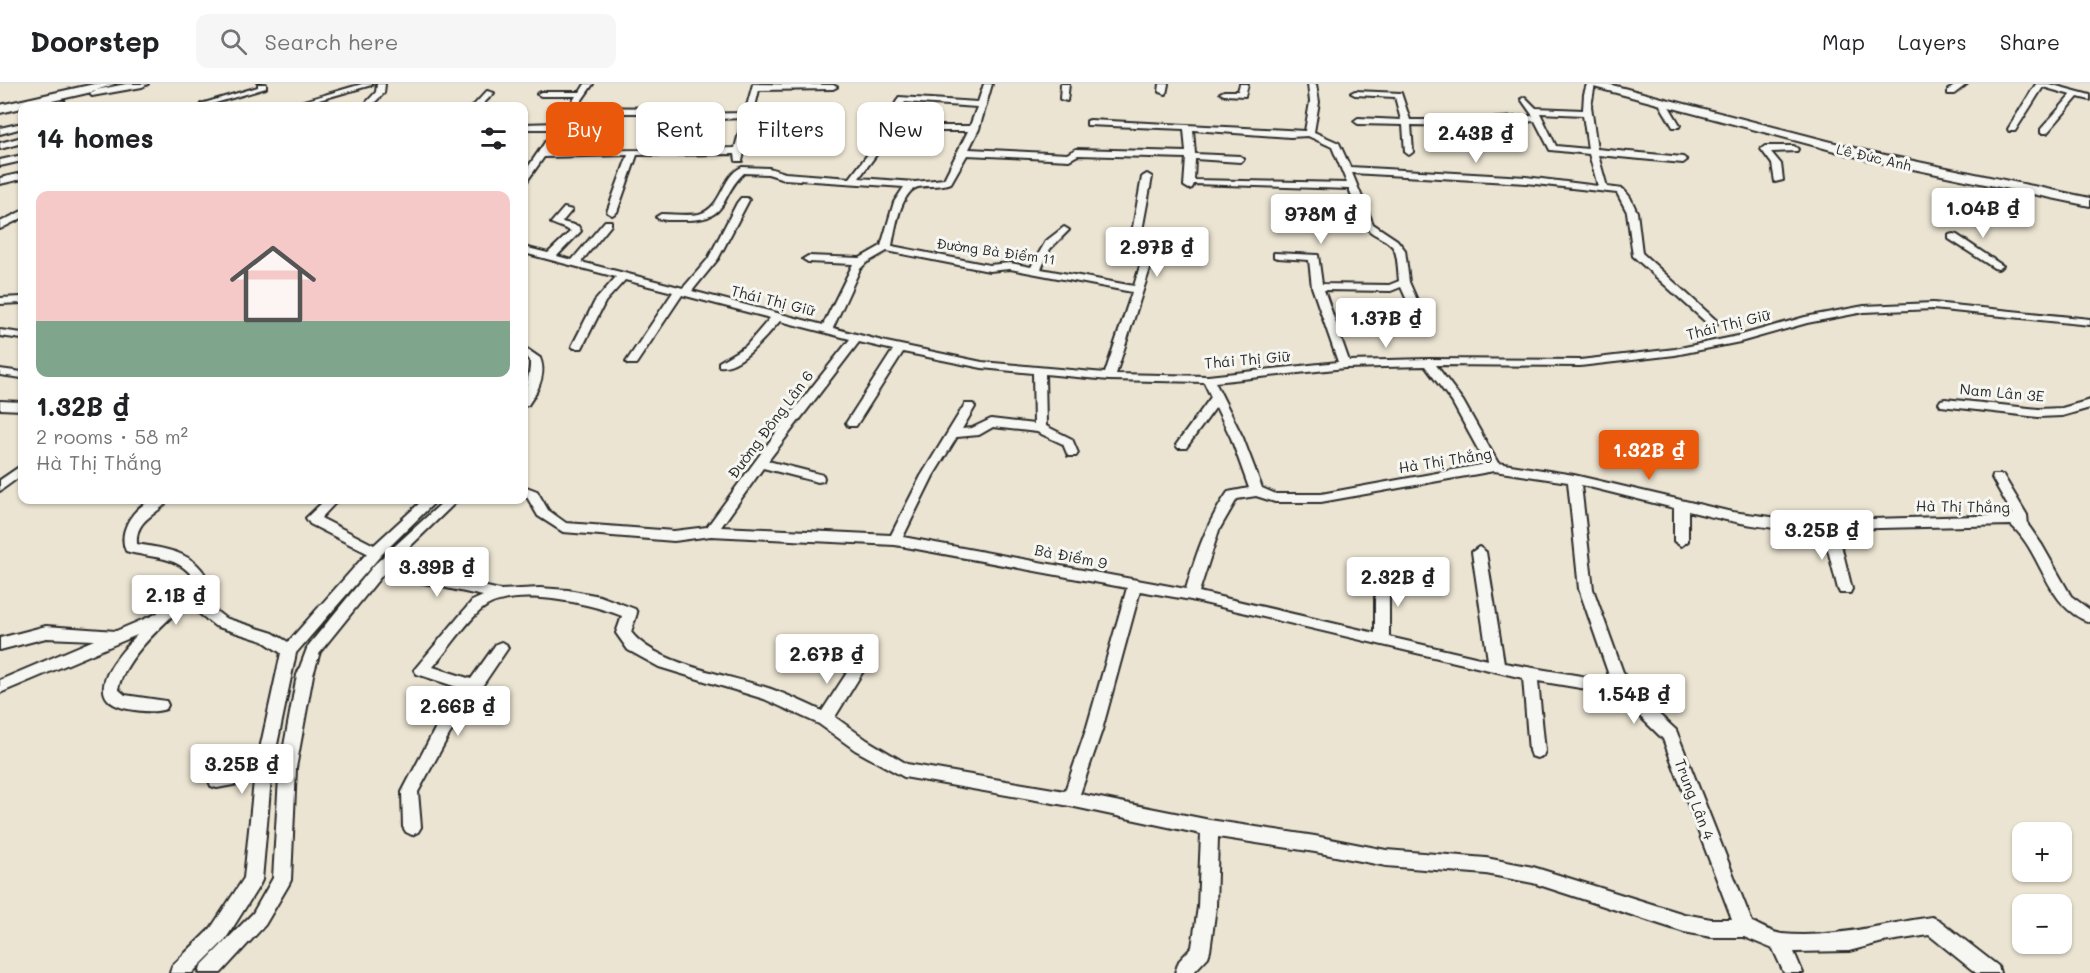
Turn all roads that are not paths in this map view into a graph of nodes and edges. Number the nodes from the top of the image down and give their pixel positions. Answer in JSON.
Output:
{"nodes":[{"id":1,"x":97,"y":84,"type":"edge"},
{"id":2,"x":109,"y":84,"type":"edge"},
{"id":3,"x":142,"y":84,"type":"edge"},
{"id":4,"x":154,"y":84,"type":"edge"},
{"id":5,"x":262,"y":84,"type":"edge"},
{"id":6,"x":371,"y":84,"type":"edge"},
{"id":7,"x":381,"y":84,"type":"edge"},
{"id":8,"x":589,"y":84,"type":"edge"},
{"id":9,"x":988,"y":84,"type":"edge"},
{"id":10,"x":1065,"y":84,"type":"edge"},
{"id":11,"x":1244,"y":84,"type":"edge"},
{"id":12,"x":1312,"y":84,"type":"edge"},
{"id":13,"x":1590,"y":84,"type":"edge"},
{"id":14,"x":1624,"y":84,"type":"edge"},
{"id":15,"x":1634,"y":84,"type":"edge"},
{"id":16,"x":1963,"y":84,"type":"edge"},
{"id":17,"x":2041,"y":84,"type":"edge"},
{"id":18,"x":833,"y":87,"type":"dead end"},
{"id":19,"x":755,"y":89,"type":"edge"},
{"id":20,"x":489,"y":93,"type":"dead end"},
{"id":21,"x":1224,"y":93,"type":"dead end"},
{"id":22,"x":1355,"y":93,"type":"dead end"},
{"id":23,"x":1951,"y":93,"type":"dead end"},
{"id":24,"x":541,"y":94,"type":"dead end"},
{"id":25,"x":583,"y":94,"type":"junction"},
{"id":26,"x":822,"y":94,"type":"dead end"},
{"id":27,"x":2076,"y":94,"type":"junction"},
{"id":28,"x":2090,"y":98,"type":"edge"},
{"id":29,"x":1064,"y":99,"type":"dead end"},
{"id":30,"x":1525,"y":99,"type":"dead end"},
{"id":31,"x":24,"y":102,"type":"edge"},
{"id":32,"x":27,"y":102,"type":"edge"},
{"id":33,"x":73,"y":102,"type":"edge"},
{"id":34,"x":74,"y":102,"type":"edge"},
{"id":35,"x":212,"y":102,"type":"edge"},
{"id":36,"x":306,"y":102,"type":"edge"},
{"id":37,"x":372,"y":102,"type":"edge"},
{"id":38,"x":481,"y":102,"type":"edge"},
{"id":39,"x":578,"y":102,"type":"edge"},
{"id":40,"x":18,"y":104,"type":"edge"},
{"id":41,"x":18,"y":104,"type":"edge"},
{"id":42,"x":982,"y":105,"type":"junction"},
{"id":43,"x":1664,"y":105,"type":"junction"},
{"id":44,"x":0,"y":108,"type":"edge"},
{"id":45,"x":1588,"y":113,"type":"junction"},
{"id":46,"x":18,"y":114,"type":"edge"},
{"id":47,"x":1535,"y":114,"type":"junction"},
{"id":48,"x":0,"y":118,"type":"edge"},
{"id":49,"x":1358,"y":121,"type":"dead end"},
{"id":50,"x":1407,"y":122,"type":"junction"},
{"id":51,"x":1090,"y":123,"type":"dead end"},
{"id":52,"x":1676,"y":125,"type":"dead end"},
{"id":53,"x":528,"y":126,"type":"edge"},
{"id":54,"x":546,"y":126,"type":"edge"},
{"id":55,"x":18,"y":127,"type":"edge"},
{"id":56,"x":1188,"y":127,"type":"junction"},
{"id":57,"x":944,"y":128,"type":"edge"},
{"id":58,"x":975,"y":129,"type":"junction"},
{"id":59,"x":2012,"y":129,"type":"dead end"},
{"id":60,"x":0,"y":131,"type":"edge"},
{"id":61,"x":2044,"y":131,"type":"dead end"},
{"id":62,"x":1310,"y":133,"type":"junction"},
{"id":63,"x":1822,"y":136,"type":"junction"},
{"id":64,"x":1787,"y":138,"type":"junction"},
{"id":65,"x":18,"y":141,"type":"edge"},
{"id":66,"x":0,"y":146,"type":"edge"},
{"id":67,"x":546,"y":150,"type":"edge"},
{"id":68,"x":966,"y":152,"type":"junction"},
{"id":69,"x":1409,"y":152,"type":"dead end"},
{"id":70,"x":1592,"y":152,"type":"junction"},
{"id":71,"x":543,"y":154,"type":"junction"},
{"id":72,"x":636,"y":154,"type":"edge"},
{"id":73,"x":1191,"y":155,"type":"junction"},
{"id":74,"x":638,"y":156,"type":"edge"},
{"id":75,"x":741,"y":156,"type":"edge"},
{"id":76,"x":18,"y":159,"type":"edge"},
{"id":77,"x":1240,"y":159,"type":"dead end"},
{"id":78,"x":1683,"y":160,"type":"dead end"},
{"id":79,"x":0,"y":163,"type":"edge"},
{"id":80,"x":742,"y":170,"type":"junction"},
{"id":81,"x":1347,"y":170,"type":"junction"},
{"id":82,"x":528,"y":174,"type":"edge"},
{"id":83,"x":18,"y":177,"type":"edge"},
{"id":84,"x":1147,"y":177,"type":"dead end"},
{"id":85,"x":854,"y":180,"type":"junction"},
{"id":86,"x":1778,"y":180,"type":"dead end"},
{"id":87,"x":0,"y":182,"type":"edge"},
{"id":88,"x":914,"y":185,"type":"junction"},
{"id":89,"x":1352,"y":186,"type":"junction"},
{"id":90,"x":1603,"y":188,"type":"junction"},
{"id":91,"x":2090,"y":191,"type":"edge"},
{"id":92,"x":2070,"y":193,"type":"junction"},
{"id":93,"x":2045,"y":194,"type":"junction"},
{"id":94,"x":744,"y":200,"type":"dead end"},
{"id":95,"x":2090,"y":202,"type":"edge"},
{"id":96,"x":567,"y":210,"type":"dead end"},
{"id":97,"x":612,"y":212,"type":"dead end"},
{"id":98,"x":18,"y":216,"type":"edge"},
{"id":99,"x":661,"y":217,"type":"dead end"},
{"id":100,"x":1366,"y":220,"type":"junction"},
{"id":101,"x":608,"y":223,"type":"dead end"},
{"id":102,"x":1282,"y":223,"type":"dead end"},
{"id":103,"x":0,"y":226,"type":"edge"},
{"id":104,"x":1064,"y":230,"type":"dead end"},
{"id":105,"x":1953,"y":237,"type":"dead end"},
{"id":106,"x":886,"y":248,"type":"junction"},
{"id":107,"x":528,"y":251,"type":"edge"},
{"id":108,"x":1278,"y":255,"type":"dead end"},
{"id":109,"x":550,"y":257,"type":"junction"},
{"id":110,"x":808,"y":259,"type":"dead end"},
{"id":111,"x":862,"y":261,"type":"junction"},
{"id":112,"x":575,"y":263,"type":"junction"},
{"id":113,"x":1998,"y":266,"type":"dead end"},
{"id":114,"x":1035,"y":271,"type":"junction"},
{"id":115,"x":623,"y":276,"type":"junction"},
{"id":116,"x":1404,"y":282,"type":"junction"},
{"id":117,"x":1317,"y":287,"type":"junction"},
{"id":118,"x":1137,"y":290,"type":"junction"},
{"id":119,"x":682,"y":292,"type":"junction"},
{"id":120,"x":18,"y":300,"type":"edge"},
{"id":121,"x":0,"y":301,"type":"edge"},
{"id":122,"x":778,"y":316,"type":"junction"},
{"id":123,"x":2090,"y":322,"type":"edge"},
{"id":124,"x":1713,"y":323,"type":"dead end"},
{"id":125,"x":1423,"y":325,"type":"dead end"},
{"id":126,"x":827,"y":329,"type":"junction"},
{"id":127,"x":0,"y":333,"type":"edge"},
{"id":128,"x":18,"y":335,"type":"edge"},
{"id":129,"x":857,"y":337,"type":"junction"},
{"id":130,"x":578,"y":346,"type":"dead end"},
{"id":131,"x":900,"y":348,"type":"junction"},
{"id":132,"x":528,"y":353,"type":"edge"},
{"id":133,"x":632,"y":362,"type":"dead end"},
{"id":134,"x":1428,"y":362,"type":"junction"},
{"id":135,"x":723,"y":364,"type":"dead end"},
{"id":136,"x":1346,"y":365,"type":"junction"},
{"id":137,"x":1039,"y":370,"type":"junction"},
{"id":138,"x":0,"y":372,"type":"edge"},
{"id":139,"x":18,"y":374,"type":"edge"},
{"id":140,"x":1109,"y":376,"type":"junction"},
{"id":141,"x":1208,"y":379,"type":"junction"},
{"id":142,"x":528,"y":397,"type":"edge"},
{"id":143,"x":1217,"y":397,"type":"junction"},
{"id":144,"x":1945,"y":403,"type":"dead end"},
{"id":145,"x":2090,"y":404,"type":"edge"},
{"id":146,"x":0,"y":405,"type":"edge"},
{"id":147,"x":18,"y":406,"type":"edge"},
{"id":148,"x":969,"y":408,"type":"dead end"},
{"id":149,"x":852,"y":423,"type":"dead end"},
{"id":150,"x":1040,"y":428,"type":"junction"},
{"id":151,"x":956,"y":433,"type":"junction"},
{"id":152,"x":1182,"y":446,"type":"dead end"},
{"id":153,"x":1072,"y":453,"type":"dead end"},
{"id":154,"x":760,"y":463,"type":"junction"},
{"id":155,"x":1494,"y":467,"type":"junction"},
{"id":156,"x":18,"y":472,"type":"edge"},
{"id":157,"x":818,"y":478,"type":"dead end"},
{"id":158,"x":1998,"y":478,"type":"dead end"},
{"id":159,"x":1574,"y":479,"type":"junction"},
{"id":160,"x":0,"y":487,"type":"edge"},
{"id":161,"x":1257,"y":491,"type":"junction"},
{"id":162,"x":528,"y":492,"type":"edge"},
{"id":163,"x":157,"y":504,"type":"edge"},
{"id":164,"x":327,"y":504,"type":"edge"},
{"id":165,"x":426,"y":504,"type":"edge"},
{"id":166,"x":448,"y":504,"type":"edge"},
{"id":167,"x":1682,"y":505,"type":"junction"},
{"id":168,"x":1829,"y":525,"type":"junction"},
{"id":169,"x":2021,"y":526,"type":"junction"},
{"id":170,"x":711,"y":531,"type":"junction"},
{"id":171,"x":895,"y":540,"type":"junction"},
{"id":172,"x":1681,"y":541,"type":"dead end"},
{"id":173,"x":376,"y":552,"type":"junction"},
{"id":174,"x":1479,"y":552,"type":"dead end"},
{"id":175,"x":380,"y":568,"type":"junction"},
{"id":176,"x":1382,"y":574,"type":"dead end"},
{"id":177,"x":1135,"y":585,"type":"junction"},
{"id":178,"x":1845,"y":589,"type":"dead end"},
{"id":179,"x":185,"y":595,"type":"junction"},
{"id":180,"x":500,"y":595,"type":"junction"},
{"id":181,"x":1191,"y":595,"type":"junction"},
{"id":182,"x":2090,"y":617,"type":"edge"},
{"id":183,"x":161,"y":618,"type":"junction"},
{"id":184,"x":116,"y":637,"type":"junction"},
{"id":185,"x":1382,"y":641,"type":"junction"},
{"id":186,"x":0,"y":644,"type":"edge"},
{"id":187,"x":501,"y":648,"type":"dead end"},
{"id":188,"x":289,"y":651,"type":"junction"},
{"id":189,"x":1497,"y":668,"type":"junction"},
{"id":190,"x":857,"y":669,"type":"dead end"},
{"id":191,"x":1530,"y":674,"type":"junction"},
{"id":192,"x":0,"y":687,"type":"edge"},
{"id":193,"x":474,"y":687,"type":"junction"},
{"id":194,"x":1621,"y":689,"type":"junction"},
{"id":195,"x":160,"y":705,"type":"dead end"},
{"id":196,"x":825,"y":719,"type":"junction"},
{"id":197,"x":1537,"y":751,"type":"dead end"},
{"id":198,"x":288,"y":768,"type":"junction"},
{"id":199,"x":262,"y":774,"type":"junction"},
{"id":200,"x":217,"y":781,"type":"dead end"},
{"id":201,"x":1070,"y":799,"type":"junction"},
{"id":202,"x":412,"y":827,"type":"dead end"},
{"id":203,"x":1210,"y":828,"type":"junction"},
{"id":204,"x":1745,"y":928,"type":"junction"},
{"id":205,"x":1780,"y":944,"type":"junction"},
{"id":206,"x":179,"y":973,"type":"edge"},
{"id":207,"x":208,"y":973,"type":"edge"},
{"id":208,"x":1184,"y":973,"type":"edge"},
{"id":209,"x":1794,"y":973,"type":"edge"},
{"id":210,"x":1991,"y":973,"type":"edge"}],
"edges":[{"from":1,"to":31,"type":"highway"},
{"from":2,"to":32,"type":"highway"},
{"from":3,"to":33,"type":"highway"},
{"from":4,"to":34,"type":"highway"},
{"from":5,"to":35,"type":"street"},
{"from":6,"to":36,"type":"street"},
{"from":7,"to":37,"type":"street"},
{"from":8,"to":25,"type":"street"},
{"from":9,"to":42,"type":"street"},
{"from":10,"to":29,"type":"street"},
{"from":11,"to":21,"type":"street"},
{"from":12,"to":62,"type":"street"},
{"from":13,"to":43,"type":"highway","name":"Lê Đức Anh"},
{"from":13,"to":45,"type":"street"},
{"from":13,"to":93,"type":"highway","name":"Lê Đức Anh"},
{"from":14,"to":63,"type":"highway","name":"Lê Đức Anh"},
{"from":15,"to":63,"type":"highway","name":"Lê Đức Anh"},
{"from":16,"to":23,"type":"street"},
{"from":17,"to":27,"type":"street"},
{"from":17,"to":59,"type":"street"},
{"from":18,"to":19,"type":"street"},
{"from":19,"to":26,"type":"street"},
{"from":20,"to":38,"type":"street"},
{"from":22,"to":50,"type":"street"},
{"from":24,"to":25,"type":"street"},
{"from":25,"to":39,"type":"street"},
{"from":27,"to":28,"type":"street"},
{"from":27,"to":61,"type":"street"},
{"from":30,"to":47,"type":"street"},
{"from":40,"to":44,"type":"highway"},
{"from":41,"to":44,"type":"highway"},
{"from":42,"to":58,"type":"street"},
{"from":42,"to":85,"type":"street"},
{"from":43,"to":52,"type":"street"},
{"from":43,"to":64,"type":"highway","name":"Lê Đức Anh"},
{"from":45,"to":47,"type":"street"},
{"from":45,"to":70,"type":"street"},
{"from":46,"to":48,"type":"highway"},
{"from":47,"to":50,"type":"street"},
{"from":47,"to":70,"type":"street"},
{"from":49,"to":50,"type":"street"},
{"from":50,"to":69,"type":"street"},
{"from":51,"to":56,"type":"street"},
{"from":53,"to":54,"type":"street"},
{"from":55,"to":60,"type":"street"},
{"from":56,"to":62,"type":"street"},
{"from":56,"to":73,"type":"street"},
{"from":57,"to":58,"type":"street"},
{"from":58,"to":68,"type":"street"},
{"from":62,"to":81,"type":"street"},
{"from":63,"to":92,"type":"highway","name":"Lê Đức Anh"},
{"from":64,"to":86,"type":"street"},
{"from":64,"to":93,"type":"highway","name":"Lê Đức Anh"},
{"from":65,"to":66,"type":"street"},
{"from":67,"to":71,"type":"street"},
{"from":68,"to":73,"type":"street"},
{"from":68,"to":88,"type":"street"},
{"from":70,"to":78,"type":"street"},
{"from":70,"to":90,"type":"street"},
{"from":71,"to":72,"type":"street"},
{"from":71,"to":82,"type":"street"},
{"from":73,"to":77,"type":"street"},
{"from":73,"to":89,"type":"street"},
{"from":74,"to":97,"type":"street"},
{"from":75,"to":80,"type":"street"},
{"from":76,"to":79,"type":"street"},
{"from":80,"to":85,"type":"street"},
{"from":80,"to":99,"type":"street"},
{"from":81,"to":89,"type":"street"},
{"from":81,"to":90,"type":"street"},
{"from":83,"to":87,"type":"street"},
{"from":84,"to":118,"type":"street"},
{"from":85,"to":88,"type":"street"},
{"from":88,"to":106,"type":"street"},
{"from":89,"to":100,"type":"street"},
{"from":90,"to":124,"type":"street"},
{"from":91,"to":92,"type":"highway","name":"Lê Đức Anh"},
{"from":92,"to":93,"type":"highway"},
{"from":92,"to":95,"type":"highway","name":"Lê Đức Anh"},
{"from":94,"to":119,"type":"street"},
{"from":96,"to":109,"type":"street"},
{"from":98,"to":103,"type":"street"},
{"from":100,"to":102,"type":"street"},
{"from":100,"to":116,"type":"street"},
{"from":101,"to":112,"type":"street"},
{"from":104,"to":114,"type":"street"},
{"from":105,"to":113,"type":"street"},
{"from":106,"to":111,"type":"street"},
{"from":106,"to":114,"type":"street","name":"Đường Bà Điểm 11"},
{"from":107,"to":109,"type":"street","name":"Thái Thị Giữ"},
{"from":108,"to":117,"type":"street"},
{"from":109,"to":112,"type":"street","name":"Thái Thị Giữ"},
{"from":110,"to":111,"type":"street"},
{"from":111,"to":126,"type":"street"},
{"from":112,"to":115,"type":"street","name":"Thái Thị Giữ"},
{"from":114,"to":118,"type":"street","name":"Đường Bà Điểm 11"},
{"from":115,"to":119,"type":"street","name":"Thái Thị Giữ"},
{"from":115,"to":130,"type":"street"},
{"from":116,"to":117,"type":"street"},
{"from":116,"to":125,"type":"street"},
{"from":117,"to":136,"type":"street"},
{"from":118,"to":140,"type":"street"},
{"from":119,"to":122,"type":"street","name":"Thái Thị Giữ"},
{"from":119,"to":133,"type":"street"},
{"from":120,"to":121,"type":"street"},
{"from":122,"to":126,"type":"street","name":"Thái Thị Giữ"},
{"from":122,"to":135,"type":"street"},
{"from":123,"to":134,"type":"street","name":"Thái Thị Giữ"},
{"from":126,"to":129,"type":"street","name":"Thái Thị Giữ"},
{"from":127,"to":128,"type":"street"},
{"from":129,"to":131,"type":"street","name":"Thái Thị Giữ"},
{"from":129,"to":154,"type":"street","name":"Đường Đông Lân 6"},
{"from":131,"to":137,"type":"street","name":"Thái Thị Giữ"},
{"from":131,"to":149,"type":"street"},
{"from":132,"to":142,"type":"street"},
{"from":134,"to":136,"type":"street","name":"Thái Thị Giữ"},
{"from":134,"to":155,"type":"street"},
{"from":136,"to":141,"type":"street","name":"Thái Thị Giữ"},
{"from":137,"to":140,"type":"street","name":"Thái Thị Giữ"},
{"from":137,"to":150,"type":"street"},
{"from":138,"to":139,"type":"street"},
{"from":140,"to":141,"type":"street","name":"Thái Thị Giữ"},
{"from":141,"to":143,"type":"street"},
{"from":143,"to":152,"type":"street"},
{"from":143,"to":161,"type":"street"},
{"from":144,"to":145,"type":"street","name":"Nam Lân 3E"},
{"from":146,"to":147,"type":"street"},
{"from":148,"to":151,"type":"street"},
{"from":150,"to":151,"type":"street"},
{"from":150,"to":153,"type":"street"},
{"from":151,"to":171,"type":"street"},
{"from":154,"to":157,"type":"street"},
{"from":154,"to":170,"type":"street","name":"Đường Đông Lân 6"},
{"from":155,"to":159,"type":"street","name":"Hà Thị Thắng"},
{"from":155,"to":161,"type":"street","name":"Hà Thị Thắng"},
{"from":156,"to":160,"type":"street"},
{"from":158,"to":169,"type":"street"},
{"from":159,"to":167,"type":"street","name":"Hà Thị Thắng"},
{"from":159,"to":194,"type":"street","name":"Trung Lân 4"},
{"from":161,"to":181,"type":"street"},
{"from":162,"to":170,"type":"street","name":"Bà Điểm 9"},
{"from":163,"to":179,"type":"street"},
{"from":164,"to":173,"type":"street"},
{"from":165,"to":173,"type":"street"},
{"from":166,"to":175,"type":"street"},
{"from":167,"to":168,"type":"street","name":"Hà Thị Thắng"},
{"from":167,"to":172,"type":"street"},
{"from":168,"to":169,"type":"street","name":"Hà Thị Thắng"},
{"from":168,"to":178,"type":"street"},
{"from":169,"to":182,"type":"street","name":"Hà Thị Thắng"},
{"from":170,"to":171,"type":"street","name":"Bà Điểm 9"},
{"from":171,"to":177,"type":"street","name":"Bà Điểm 9"},
{"from":173,"to":188,"type":"street"},
{"from":174,"to":189,"type":"street"},
{"from":175,"to":180,"type":"street"},
{"from":175,"to":198,"type":"street"},
{"from":176,"to":185,"type":"street"},
{"from":177,"to":181,"type":"street","name":"Bà Điểm 9"},
{"from":177,"to":201,"type":"street"},
{"from":179,"to":183,"type":"street"},
{"from":179,"to":188,"type":"street"},
{"from":180,"to":193,"type":"street"},
{"from":180,"to":196,"type":"street"},
{"from":181,"to":185,"type":"street","name":"Bà Điểm 9"},
{"from":183,"to":184,"type":"street"},
{"from":183,"to":195,"type":"street"},
{"from":184,"to":186,"type":"street"},
{"from":184,"to":192,"type":"street"},
{"from":185,"to":189,"type":"street","name":"Bà Điểm 9"},
{"from":187,"to":193,"type":"street"},
{"from":188,"to":199,"type":"street"},
{"from":189,"to":191,"type":"street","name":"Bà Điểm 9"},
{"from":190,"to":196,"type":"street"},
{"from":191,"to":194,"type":"street","name":"Bà Điểm 9"},
{"from":191,"to":197,"type":"street"},
{"from":193,"to":202,"type":"street"},
{"from":194,"to":204,"type":"street","name":"Trung Lân 4"},
{"from":196,"to":201,"type":"street"},
{"from":198,"to":199,"type":"street"},
{"from":198,"to":207,"type":"street"},
{"from":199,"to":200,"type":"street"},
{"from":199,"to":206,"type":"street"},
{"from":201,"to":203,"type":"street"},
{"from":203,"to":204,"type":"street"},
{"from":203,"to":208,"type":"street"},
{"from":204,"to":205,"type":"street"},
{"from":205,"to":209,"type":"street"},
{"from":205,"to":210,"type":"street"}]}
